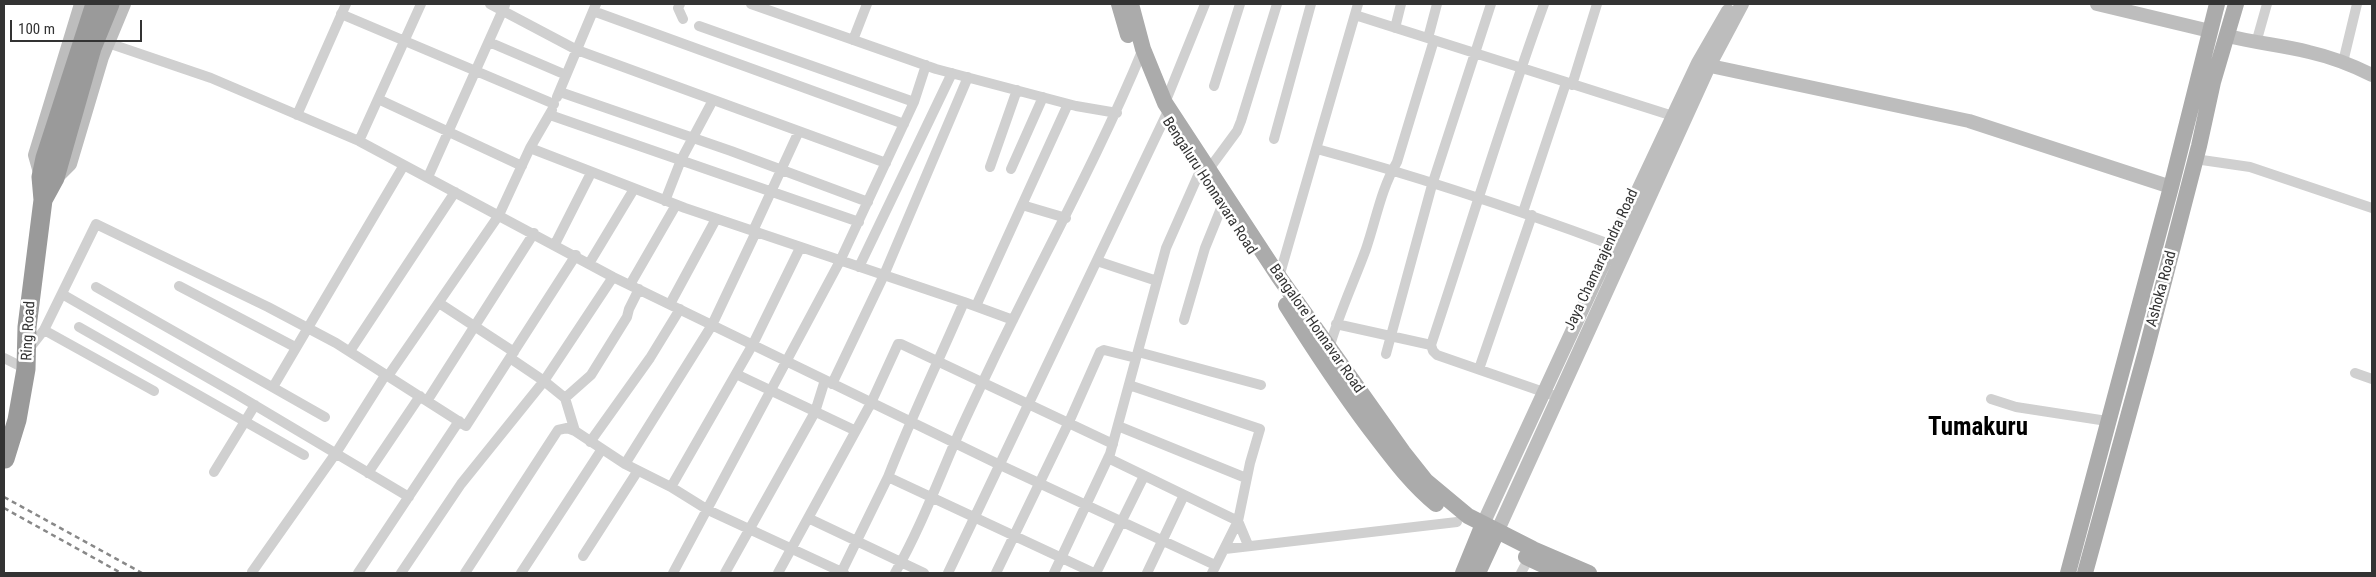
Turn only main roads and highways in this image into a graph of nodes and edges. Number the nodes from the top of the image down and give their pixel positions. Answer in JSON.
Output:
{"nodes":[{"id":1,"x":81,"y":4,"type":"edge"},
{"id":2,"x":1119,"y":4,"type":"edge"},
{"id":3,"x":1131,"y":4,"type":"edge"},
{"id":4,"x":1732,"y":4,"type":"edge"},
{"id":5,"x":1742,"y":4,"type":"edge"},
{"id":6,"x":2097,"y":4,"type":"edge"},
{"id":7,"x":2217,"y":4,"type":"edge"},
{"id":8,"x":2236,"y":4,"type":"edge"},
{"id":9,"x":111,"y":7,"type":"edge"},
{"id":10,"x":2210,"y":31,"type":"junction"},
{"id":11,"x":2228,"y":36,"type":"junction"},
{"id":12,"x":1140,"y":56,"type":"junction"},
{"id":13,"x":1703,"y":64,"type":"junction"},
{"id":14,"x":2372,"y":75,"type":"edge"},
{"id":15,"x":1204,"y":170,"type":"junction"},
{"id":16,"x":48,"y":178,"type":"junction"},
{"id":17,"x":2171,"y":188,"type":"junction"},
{"id":18,"x":1264,"y":261,"type":"junction"},
{"id":19,"x":5,"y":460,"type":"edge"},
{"id":20,"x":1488,"y":533,"type":"junction"},
{"id":21,"x":1528,"y":560,"type":"edge"},
{"id":22,"x":1463,"y":573,"type":"edge"},
{"id":23,"x":1478,"y":573,"type":"edge"},
{"id":24,"x":1560,"y":573,"type":"edge"},
{"id":25,"x":1589,"y":573,"type":"edge"},
{"id":26,"x":2068,"y":573,"type":"edge"},
{"id":27,"x":2084,"y":573,"type":"edge"}],
"edges":[{"from":1,"to":16,"type":"main road"},
{"from":2,"to":12,"type":"main road"},
{"from":3,"to":12,"type":"main road","name":"Bangalore Honnavar Road"},
{"from":4,"to":13,"type":"main road","name":"Jaya Chamarajendra Road"},
{"from":5,"to":13,"type":"main road","name":"Jaya Chamarajendra Road"},
{"from":6,"to":10,"type":"main road"},
{"from":7,"to":10,"type":"main road","name":"Ashoka Road"},
{"from":8,"to":11,"type":"main road","name":"Ashoka Road"},
{"from":9,"to":16,"type":"highway","name":"Ring Road"},
{"from":9,"to":16,"type":"main road"},
{"from":10,"to":17,"type":"main road","name":"Ashoka Road"},
{"from":11,"to":14,"type":"main road"},
{"from":11,"to":27,"type":"main road","name":"Ashoka Road"},
{"from":12,"to":15,"type":"main road","name":"Bangalore Honnavar Road"},
{"from":13,"to":17,"type":"main road"},
{"from":13,"to":20,"type":"main road","name":"Jaya Chamarajendra Road"},
{"from":13,"to":20,"type":"main road","name":"Jaya Chamarajendra Road"},
{"from":15,"to":18,"type":"main road","name":"Bangalore Honnavar Road"},
{"from":15,"to":18,"type":"main road","name":"Bengaluru Honnavara Road"},
{"from":16,"to":19,"type":"highway","name":"Ring Road"},
{"from":17,"to":26,"type":"main road","name":"Ashoka Road"},
{"from":18,"to":20,"type":"main road","name":"Bangalore Honnavar Road"},
{"from":18,"to":20,"type":"main road","name":"Bengaluru Honnavara Road"},
{"from":20,"to":21,"type":"main road","name":"Bangalore Honnavar Road"},
{"from":20,"to":22,"type":"main road"},
{"from":20,"to":23,"type":"main road"},
{"from":21,"to":24,"type":"main road"},
{"from":21,"to":25,"type":"main road","name":"Bangalore Honnavar Road"}]}
